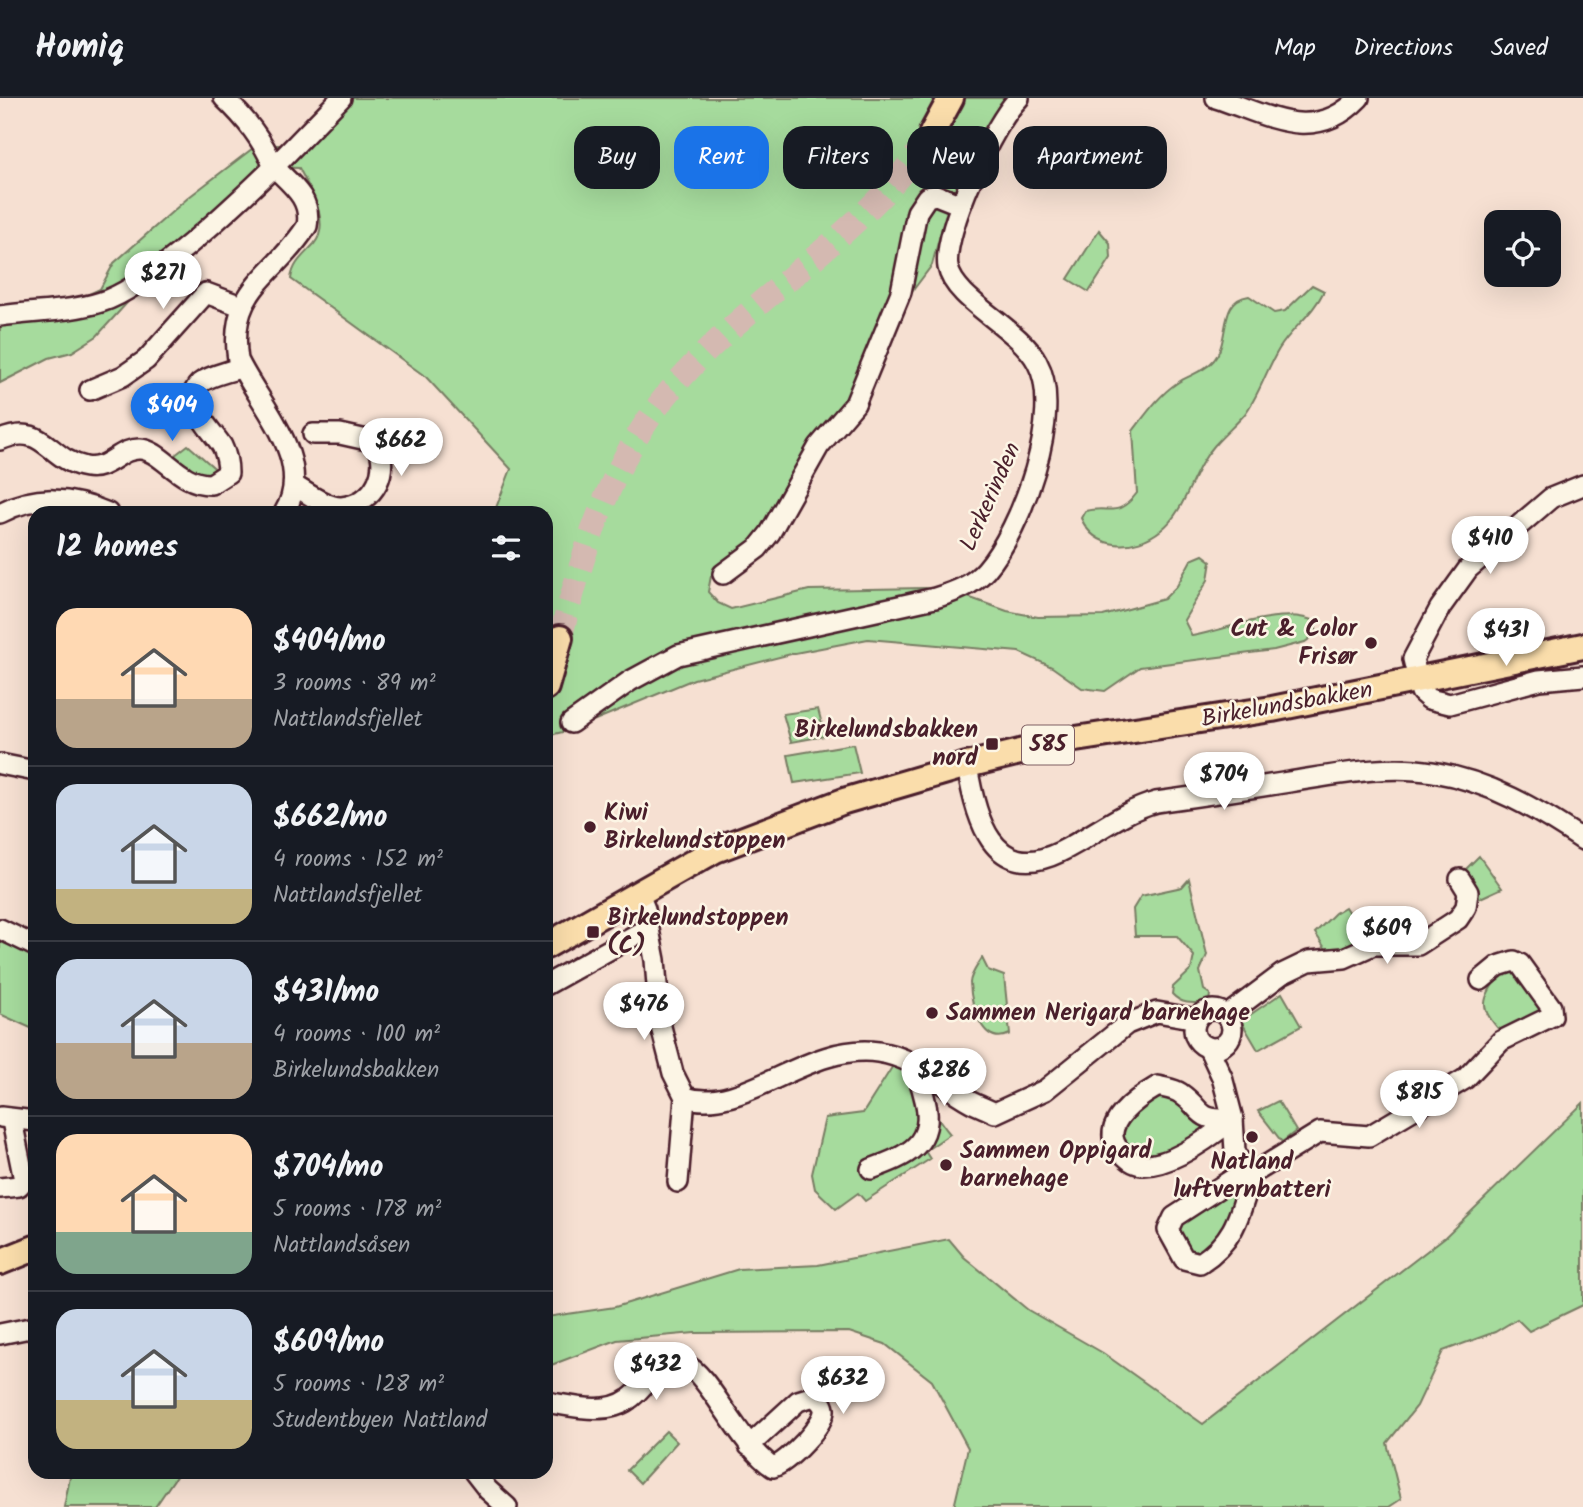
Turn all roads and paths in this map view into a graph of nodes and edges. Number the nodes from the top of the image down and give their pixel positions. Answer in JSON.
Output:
{"nodes":[{"id":1,"x":224,"y":98,"type":"edge"},
{"id":2,"x":341,"y":98,"type":"edge"},
{"id":3,"x":951,"y":98,"type":"edge"},
{"id":4,"x":1019,"y":98,"type":"edge"},
{"id":5,"x":1216,"y":98,"type":"edge"},
{"id":6,"x":1359,"y":98,"type":"edge"},
{"id":7,"x":935,"y":126,"type":"tunnel mouth"},
{"id":8,"x":274,"y":167,"type":"junction"},
{"id":9,"x":961,"y":205,"type":"junction"},
{"id":10,"x":241,"y":306,"type":"junction"},
{"id":11,"x":0,"y":316,"type":"edge"},
{"id":12,"x":242,"y":367,"type":"junction"},
{"id":13,"x":90,"y":390,"type":"dead end"},
{"id":14,"x":313,"y":434,"type":"dead end"},
{"id":15,"x":0,"y":440,"type":"edge"},
{"id":16,"x":1583,"y":485,"type":"edge"},
{"id":17,"x":294,"y":489,"type":"junction"},
{"id":18,"x":89,"y":506,"type":"edge"},
{"id":19,"x":287,"y":506,"type":"edge"},
{"id":20,"x":338,"y":506,"type":"edge"},
{"id":21,"x":344,"y":506,"type":"edge"},
{"id":22,"x":0,"y":513,"type":"edge"},
{"id":23,"x":723,"y":574,"type":"dead end"},
{"id":24,"x":560,"y":638,"type":"tunnel mouth"},
{"id":25,"x":1583,"y":646,"type":"edge"},
{"id":26,"x":553,"y":662,"type":"edge"},
{"id":27,"x":1583,"y":677,"type":"edge"},
{"id":28,"x":1417,"y":682,"type":"junction"},
{"id":29,"x":571,"y":723,"type":"dead end"},
{"id":30,"x":0,"y":764,"type":"edge"},
{"id":31,"x":967,"y":765,"type":"junction"},
{"id":32,"x":28,"y":770,"type":"edge"},
{"id":33,"x":1583,"y":840,"type":"edge"},
{"id":34,"x":1460,"y":879,"type":"dead end"},
{"id":35,"x":638,"y":892,"type":"junction"},
{"id":36,"x":648,"y":928,"type":"junction"},
{"id":37,"x":0,"y":929,"type":"edge"},
{"id":38,"x":553,"y":942,"type":"edge"},
{"id":39,"x":28,"y":943,"type":"edge"},
{"id":40,"x":553,"y":981,"type":"edge"},
{"id":41,"x":1481,"y":981,"type":"dead end"},
{"id":42,"x":1226,"y":1016,"type":"junction"},
{"id":43,"x":1197,"y":1019,"type":"junction"},
{"id":44,"x":1208,"y":1047,"type":"junction"},
{"id":45,"x":912,"y":1063,"type":"junction"},
{"id":46,"x":685,"y":1097,"type":"junction"},
{"id":47,"x":6,"y":1119,"type":"edge"},
{"id":48,"x":1233,"y":1119,"type":"junction"},
{"id":49,"x":28,"y":1121,"type":"edge"},
{"id":50,"x":871,"y":1169,"type":"dead end"},
{"id":51,"x":1248,"y":1172,"type":"junction"},
{"id":52,"x":678,"y":1182,"type":"dead end"},
{"id":53,"x":0,"y":1188,"type":"edge"},
{"id":54,"x":28,"y":1251,"type":"edge"},
{"id":55,"x":0,"y":1262,"type":"edge"},
{"id":56,"x":28,"y":1328,"type":"edge"},
{"id":57,"x":0,"y":1334,"type":"edge"},
{"id":58,"x":553,"y":1403,"type":"edge"},
{"id":59,"x":749,"y":1446,"type":"dead end"},
{"id":60,"x":479,"y":1479,"type":"edge"},
{"id":61,"x":507,"y":1507,"type":"edge"}],
"edges":[{"from":1,"to":8,"type":"street"},
{"from":2,"to":8,"type":"street"},
{"from":3,"to":7,"type":"main road"},
{"from":4,"to":9,"type":"street","name":"Lerkerinden"},
{"from":5,"to":6,"type":"street"},
{"from":8,"to":10,"type":"street"},
{"from":8,"to":11,"type":"street"},
{"from":9,"to":23,"type":"street"},
{"from":9,"to":29,"type":"street","name":"Lerkerinden"},
{"from":10,"to":12,"type":"street"},
{"from":10,"to":13,"type":"street"},
{"from":12,"to":15,"type":"street"},
{"from":12,"to":17,"type":"street"},
{"from":14,"to":21,"type":"street"},
{"from":16,"to":28,"type":"street"},
{"from":17,"to":19,"type":"street"},
{"from":17,"to":20,"type":"street"},
{"from":18,"to":22,"type":"street"},
{"from":24,"to":26,"type":"main road"},
{"from":25,"to":28,"type":"main road","name":"Birkelundsbakken","number":"585"},
{"from":27,"to":28,"type":"street"},
{"from":28,"to":31,"type":"main road","name":"Birkelundsbakken","number":"585"},
{"from":30,"to":32,"type":"street"},
{"from":31,"to":33,"type":"street"},
{"from":31,"to":35,"type":"main road","name":"Birkelundsbakken","number":"585"},
{"from":34,"to":42,"type":"street"},
{"from":35,"to":36,"type":"street"},
{"from":35,"to":38,"type":"main road","name":"Birkelundsbakken","number":"585"},
{"from":36,"to":40,"type":"street"},
{"from":36,"to":46,"type":"street"},
{"from":37,"to":39,"type":"street"},
{"from":41,"to":51,"type":"street"},
{"from":42,"to":43,"type":"street"},
{"from":42,"to":44,"type":"street"},
{"from":43,"to":44,"type":"street"},
{"from":43,"to":45,"type":"street"},
{"from":44,"to":48,"type":"street"},
{"from":45,"to":46,"type":"street"},
{"from":45,"to":50,"type":"street"},
{"from":46,"to":52,"type":"street"},
{"from":47,"to":49,"type":"street"},
{"from":47,"to":53,"type":"street"},
{"from":48,"to":48,"type":"street"},
{"from":48,"to":51,"type":"street"},
{"from":51,"to":51,"type":"street"},
{"from":54,"to":55,"type":"main road"},
{"from":56,"to":57,"type":"street"},
{"from":58,"to":59,"type":"street"},
{"from":60,"to":61,"type":"street"}]}
